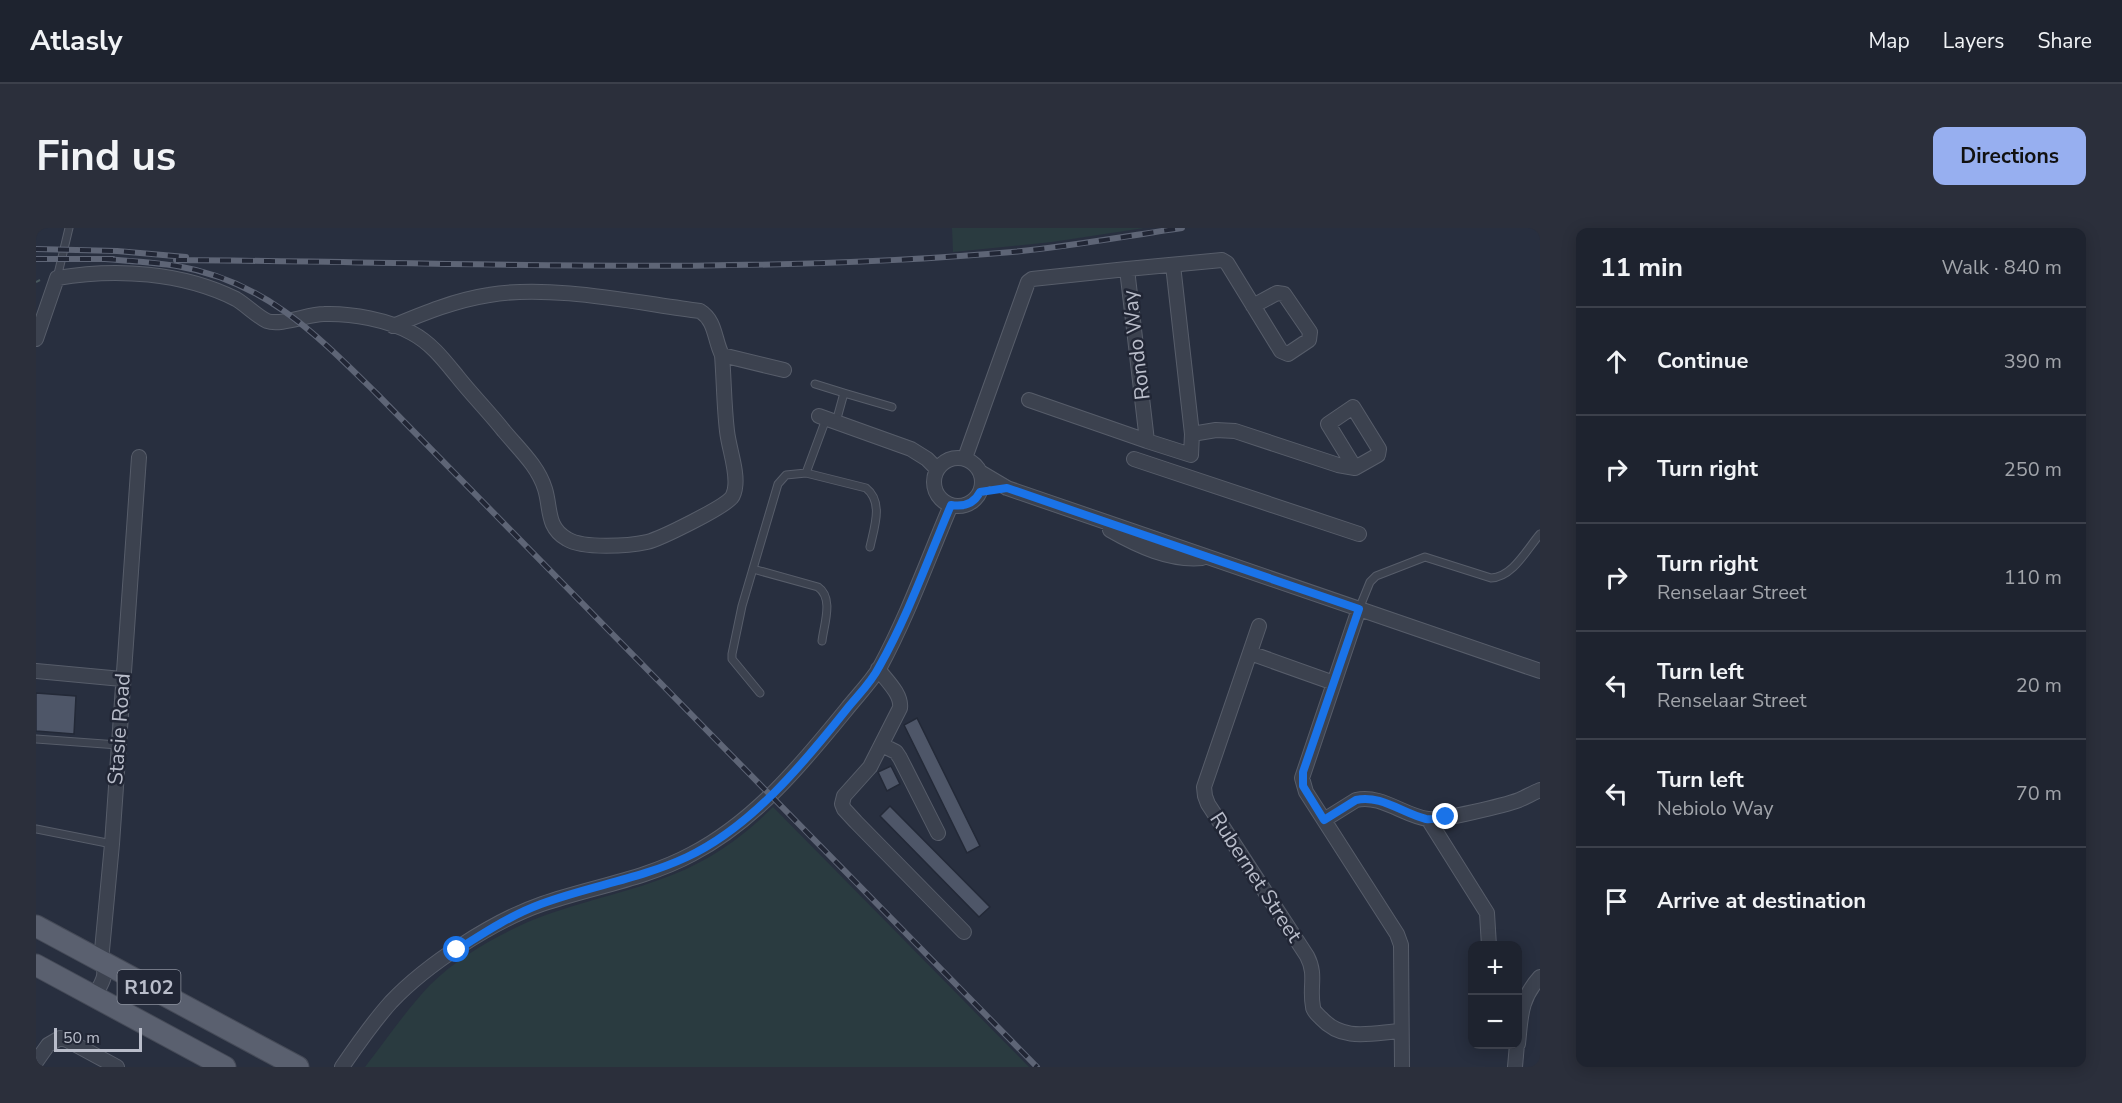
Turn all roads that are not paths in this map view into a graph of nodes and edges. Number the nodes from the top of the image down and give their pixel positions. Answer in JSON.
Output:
{"nodes":[{"id":1,"x":69,"y":228,"type":"edge"},
{"id":2,"x":1173,"y":265,"type":"junction"},
{"id":3,"x":1127,"y":269,"type":"junction"},
{"id":4,"x":57,"y":278,"type":"junction"},
{"id":5,"x":1253,"y":306,"type":"junction"},
{"id":6,"x":393,"y":326,"type":"junction"},
{"id":7,"x":36,"y":339,"type":"edge"},
{"id":8,"x":722,"y":355,"type":"junction"},
{"id":9,"x":784,"y":370,"type":"dead end"},
{"id":10,"x":815,"y":384,"type":"dead end"},
{"id":11,"x":844,"y":393,"type":"junction"},
{"id":12,"x":1029,"y":399,"type":"dead end"},
{"id":13,"x":892,"y":407,"type":"dead end"},
{"id":14,"x":827,"y":419,"type":"junction"},
{"id":15,"x":1192,"y":434,"type":"junction"},
{"id":16,"x":1147,"y":441,"type":"junction"},
{"id":17,"x":1191,"y":455,"type":"junction"},
{"id":18,"x":139,"y":456,"type":"dead end"},
{"id":19,"x":965,"y":458,"type":"junction"},
{"id":20,"x":1134,"y":459,"type":"dead end"},
{"id":21,"x":1355,"y":468,"type":"dead end"},
{"id":22,"x":937,"y":469,"type":"junction"},
{"id":23,"x":980,"y":472,"type":"junction"},
{"id":24,"x":806,"y":473,"type":"junction"},
{"id":25,"x":1185,"y":476,"type":"junction"},
{"id":26,"x":1007,"y":488,"type":"junction"},
{"id":27,"x":980,"y":492,"type":"junction"},
{"id":28,"x":951,"y":505,"type":"junction"},
{"id":29,"x":1359,"y":534,"type":"dead end"},
{"id":30,"x":1540,"y":534,"type":"edge"},
{"id":31,"x":870,"y":547,"type":"dead end"},
{"id":32,"x":753,"y":569,"type":"junction"},
{"id":33,"x":1359,"y":609,"type":"junction"},
{"id":34,"x":1259,"y":626,"type":"dead end"},
{"id":35,"x":822,"y":641,"type":"dead end"},
{"id":36,"x":1250,"y":653,"type":"junction"},
{"id":37,"x":878,"y":669,"type":"junction"},
{"id":38,"x":36,"y":671,"type":"edge"},
{"id":39,"x":1540,"y":671,"type":"edge"},
{"id":40,"x":122,"y":679,"type":"junction"},
{"id":41,"x":1334,"y":683,"type":"junction"},
{"id":42,"x":760,"y":693,"type":"dead end"},
{"id":43,"x":36,"y":739,"type":"edge"},
{"id":44,"x":882,"y":745,"type":"junction"},
{"id":45,"x":118,"y":746,"type":"junction"},
{"id":46,"x":1540,"y":790,"type":"edge"},
{"id":47,"x":1428,"y":819,"type":"junction"},
{"id":48,"x":1324,"y":820,"type":"junction"},
{"id":49,"x":36,"y":829,"type":"edge"},
{"id":50,"x":938,"y":833,"type":"dead end"},
{"id":51,"x":112,"y":844,"type":"junction"},
{"id":52,"x":36,"y":926,"type":"edge"},
{"id":53,"x":964,"y":932,"type":"dead end"},
{"id":54,"x":1489,"y":941,"type":"edge"},
{"id":55,"x":101,"y":961,"type":"junction"},
{"id":56,"x":36,"y":965,"type":"edge"},
{"id":57,"x":1540,"y":978,"type":"edge"},
{"id":58,"x":1522,"y":994,"type":"edge"},
{"id":59,"x":94,"y":997,"type":"junction"},
{"id":60,"x":1401,"y":1031,"type":"junction"},
{"id":61,"x":1517,"y":1049,"type":"edge"},
{"id":62,"x":36,"y":1062,"type":"edge"},
{"id":63,"x":117,"y":1067,"type":"edge"},
{"id":64,"x":225,"y":1067,"type":"edge"},
{"id":65,"x":298,"y":1067,"type":"edge"},
{"id":66,"x":342,"y":1067,"type":"edge"},
{"id":67,"x":1402,"y":1067,"type":"edge"},
{"id":68,"x":1515,"y":1067,"type":"edge"}],
"edges":[{"from":1,"to":4,"type":"lane"},
{"from":2,"to":3,"type":"street"},
{"from":2,"to":5,"type":"street"},
{"from":2,"to":15,"type":"street"},
{"from":3,"to":16,"type":"street","name":"Rondo Way"},
{"from":3,"to":19,"type":"street","name":"Rondo Way"},
{"from":4,"to":6,"type":"street"},
{"from":4,"to":7,"type":"street"},
{"from":5,"to":5,"type":"street"},
{"from":6,"to":8,"type":"street"},
{"from":6,"to":8,"type":"street"},
{"from":8,"to":9,"type":"street"},
{"from":10,"to":11,"type":"lane"},
{"from":11,"to":13,"type":"lane"},
{"from":11,"to":14,"type":"lane"},
{"from":12,"to":16,"type":"street","name":"Rondo Way"},
{"from":14,"to":22,"type":"street"},
{"from":14,"to":24,"type":"lane"},
{"from":15,"to":17,"type":"street"},
{"from":15,"to":21,"type":"street"},
{"from":16,"to":17,"type":"street"},
{"from":17,"to":25,"type":"street"},
{"from":18,"to":40,"type":"street","name":"Stasie Road"},
{"from":19,"to":22,"type":"street"},
{"from":19,"to":23,"type":"street"},
{"from":20,"to":25,"type":"street"},
{"from":22,"to":28,"type":"street"},
{"from":23,"to":26,"type":"street"},
{"from":23,"to":27,"type":"street"},
{"from":24,"to":31,"type":"lane"},
{"from":24,"to":32,"type":"lane"},
{"from":25,"to":29,"type":"street"},
{"from":26,"to":27,"type":"street"},
{"from":26,"to":33,"type":"street"},
{"from":27,"to":28,"type":"street"},
{"from":28,"to":37,"type":"street"},
{"from":30,"to":33,"type":"lane"},
{"from":32,"to":35,"type":"lane"},
{"from":32,"to":42,"type":"lane"},
{"from":33,"to":39,"type":"street"},
{"from":33,"to":41,"type":"street"},
{"from":34,"to":36,"type":"street","name":"Rubernet Street"},
{"from":36,"to":41,"type":"street"},
{"from":36,"to":60,"type":"street","name":"Rubernet Street"},
{"from":37,"to":44,"type":"street"},
{"from":37,"to":66,"type":"street"},
{"from":38,"to":40,"type":"street"},
{"from":40,"to":45,"type":"street","name":"Stasie Road"},
{"from":41,"to":48,"type":"street"},
{"from":43,"to":45,"type":"lane"},
{"from":44,"to":50,"type":"street"},
{"from":44,"to":53,"type":"street"},
{"from":45,"to":51,"type":"street","name":"Stasie Road"},
{"from":46,"to":47,"type":"street"},
{"from":47,"to":48,"type":"street"},
{"from":47,"to":54,"type":"street"},
{"from":48,"to":60,"type":"street"},
{"from":49,"to":51,"type":"lane"},
{"from":51,"to":55,"type":"street","name":"Stasie Road"},
{"from":52,"to":55,"type":"main road","number":"R102"},
{"from":55,"to":59,"type":"street","name":"Stasie Road"},
{"from":55,"to":65,"type":"main road","number":"R102"},
{"from":56,"to":59,"type":"main road","number":"R102"},
{"from":57,"to":58,"type":"street"},
{"from":59,"to":64,"type":"main road","number":"R102"},
{"from":60,"to":67,"type":"street"},
{"from":61,"to":68,"type":"street"},
{"from":62,"to":63,"type":"street"}]}
